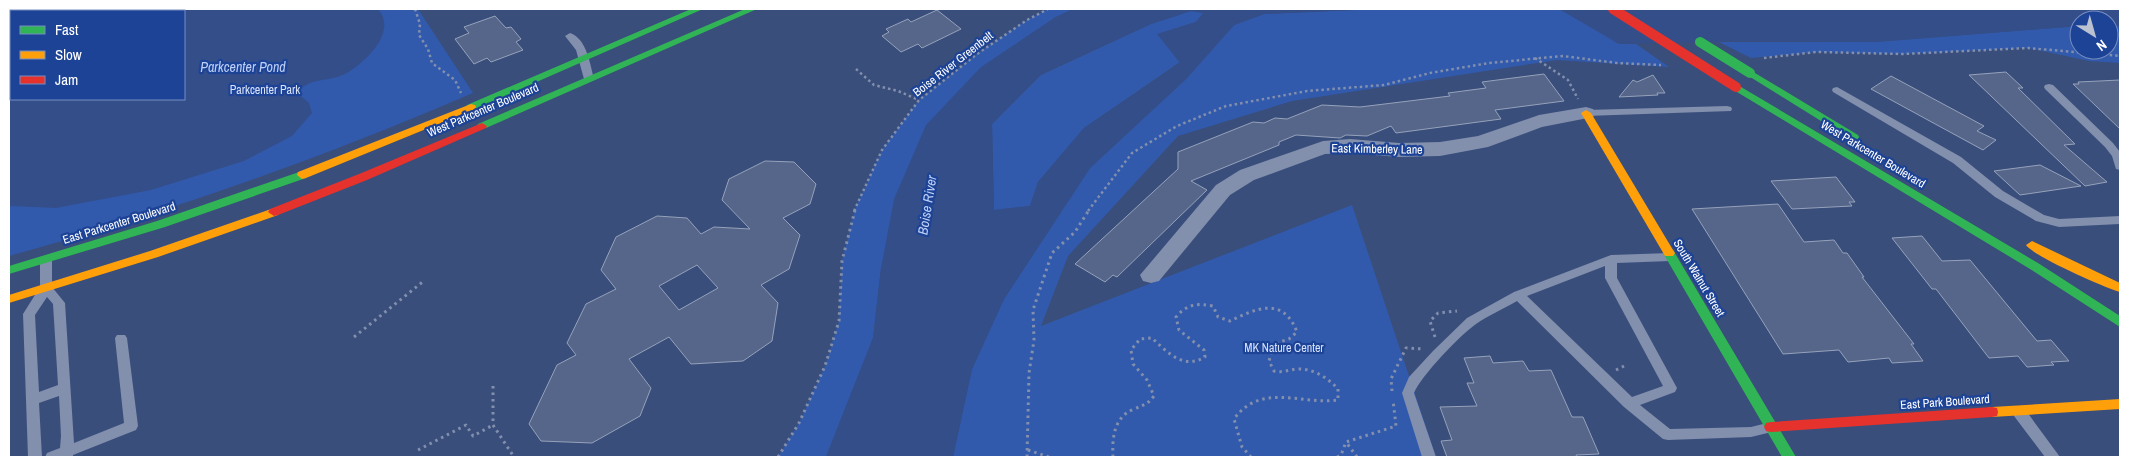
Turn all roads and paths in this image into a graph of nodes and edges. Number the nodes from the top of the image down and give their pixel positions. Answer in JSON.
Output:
{"nodes":[{"id":1,"x":415,"y":9,"type":"edge"},
{"id":2,"x":698,"y":9,"type":"edge"},
{"id":3,"x":752,"y":9,"type":"edge"},
{"id":4,"x":1048,"y":9,"type":"edge"},
{"id":5,"x":1613,"y":9,"type":"edge"},
{"id":6,"x":1686,"y":33,"type":"dead end"},
{"id":7,"x":570,"y":36,"type":"dead end"},
{"id":8,"x":584,"y":58,"type":"junction"},
{"id":9,"x":1535,"y":58,"type":"dead end"},
{"id":10,"x":856,"y":69,"type":"dead end"},
{"id":11,"x":589,"y":79,"type":"junction"},
{"id":12,"x":2049,"y":87,"type":"dead end"},
{"id":13,"x":1837,"y":90,"type":"dead end"},
{"id":14,"x":465,"y":99,"type":"dead end"},
{"id":15,"x":919,"y":100,"type":"junction"},
{"id":16,"x":1727,"y":108,"type":"dead end"},
{"id":17,"x":1586,"y":112,"type":"junction"},
{"id":18,"x":1867,"y":145,"type":"dead end"},
{"id":19,"x":2120,"y":166,"type":"edge"},
{"id":20,"x":237,"y":199,"type":"joint"},
{"id":21,"x":2120,"y":220,"type":"edge"},
{"id":22,"x":2024,"y":240,"type":"dead end"},
{"id":23,"x":1670,"y":257,"type":"junction"},
{"id":24,"x":1611,"y":259,"type":"junction"},
{"id":25,"x":46,"y":260,"type":"junction"},
{"id":26,"x":9,"y":270,"type":"edge"},
{"id":27,"x":1151,"y":275,"type":"dead end"},
{"id":28,"x":424,"y":280,"type":"dead end"},
{"id":29,"x":46,"y":288,"type":"junction"},
{"id":30,"x":2120,"y":288,"type":"edge"},
{"id":31,"x":1518,"y":295,"type":"junction"},
{"id":32,"x":9,"y":299,"type":"edge"},
{"id":33,"x":2120,"y":322,"type":"edge"},
{"id":34,"x":354,"y":337,"type":"dead end"},
{"id":35,"x":121,"y":338,"type":"dead end"},
{"id":36,"x":493,"y":386,"type":"dead end"},
{"id":37,"x":65,"y":388,"type":"junction"},
{"id":38,"x":32,"y":400,"type":"junction"},
{"id":39,"x":1629,"y":403,"type":"junction"},
{"id":40,"x":2120,"y":404,"type":"edge"},
{"id":41,"x":2018,"y":411,"type":"junction"},
{"id":42,"x":493,"y":425,"type":"junction"},
{"id":43,"x":1771,"y":427,"type":"junction"},
{"id":44,"x":1346,"y":442,"type":"dead end"},
{"id":45,"x":418,"y":450,"type":"dead end"},
{"id":46,"x":1028,"y":450,"type":"dead end"},
{"id":47,"x":66,"y":454,"type":"edge"},
{"id":48,"x":35,"y":457,"type":"edge"},
{"id":49,"x":52,"y":457,"type":"edge"},
{"id":50,"x":514,"y":457,"type":"edge"},
{"id":51,"x":778,"y":457,"type":"edge"},
{"id":52,"x":1050,"y":457,"type":"edge"},
{"id":53,"x":1113,"y":457,"type":"edge"},
{"id":54,"x":1251,"y":457,"type":"edge"},
{"id":55,"x":1337,"y":457,"type":"edge"},
{"id":56,"x":1429,"y":457,"type":"edge"},
{"id":57,"x":1789,"y":457,"type":"edge"},
{"id":58,"x":2054,"y":457,"type":"edge"}],
"edges":[{"from":1,"to":14,"type":"path"},
{"from":2,"to":8,"type":"main road","name":"West Parkcenter Boulevard"},
{"from":3,"to":11,"type":"main road","name":"West Parkcenter Boulevard"},
{"from":4,"to":15,"type":"path","name":"Boise River Greenbelt"},
{"from":5,"to":33,"type":"main road","name":"West Parkcenter Boulevard","bridge":true},
{"from":6,"to":18,"type":"main road","name":"West Parkcenter Boulevard","bridge":true},
{"from":7,"to":8,"type":"lane"},
{"from":8,"to":11,"type":"lane"},
{"from":8,"to":20,"type":"main road","name":"West Parkcenter Boulevard"},
{"from":9,"to":17,"type":"path"},
{"from":10,"to":15,"type":"path"},
{"from":11,"to":29,"type":"main road","name":"West Parkcenter Boulevard"},
{"from":12,"to":19,"type":"lane"},
{"from":13,"to":21,"type":"lane"},
{"from":15,"to":51,"type":"path","name":"Boise River Greenbelt"},
{"from":16,"to":17,"type":"lane"},
{"from":17,"to":23,"type":"main road","name":"South Walnut Street"},
{"from":17,"to":27,"type":"street","name":"East Kimberley Lane"},
{"from":20,"to":25,"type":"main road","name":"East Parkcenter Boulevard"},
{"from":22,"to":30,"type":"main road"},
{"from":23,"to":24,"type":"lane"},
{"from":23,"to":43,"type":"main road","name":"South Walnut Street"},
{"from":24,"to":31,"type":"lane"},
{"from":24,"to":39,"type":"lane"},
{"from":25,"to":26,"type":"main road","name":"East Parkcenter Boulevard"},
{"from":25,"to":29,"type":"lane"},
{"from":28,"to":34,"type":"path"},
{"from":29,"to":32,"type":"main road"},
{"from":29,"to":37,"type":"lane"},
{"from":29,"to":38,"type":"lane"},
{"from":31,"to":39,"type":"lane"},
{"from":31,"to":56,"type":"lane"},
{"from":35,"to":47,"type":"lane"},
{"from":36,"to":42,"type":"path"},
{"from":37,"to":38,"type":"lane"},
{"from":37,"to":47,"type":"lane"},
{"from":38,"to":48,"type":"lane"},
{"from":39,"to":43,"type":"lane"},
{"from":40,"to":41,"type":"main road","name":"East Park Boulevard"},
{"from":41,"to":43,"type":"main road","name":"East Park Boulevard"},
{"from":41,"to":58,"type":"lane"},
{"from":42,"to":45,"type":"path"},
{"from":42,"to":50,"type":"path"},
{"from":43,"to":57,"type":"main road","name":"South Walnut Street"},
{"from":44,"to":55,"type":"path"},
{"from":46,"to":52,"type":"path"},
{"from":47,"to":49,"type":"lane"},
{"from":53,"to":54,"type":"path"}]}
